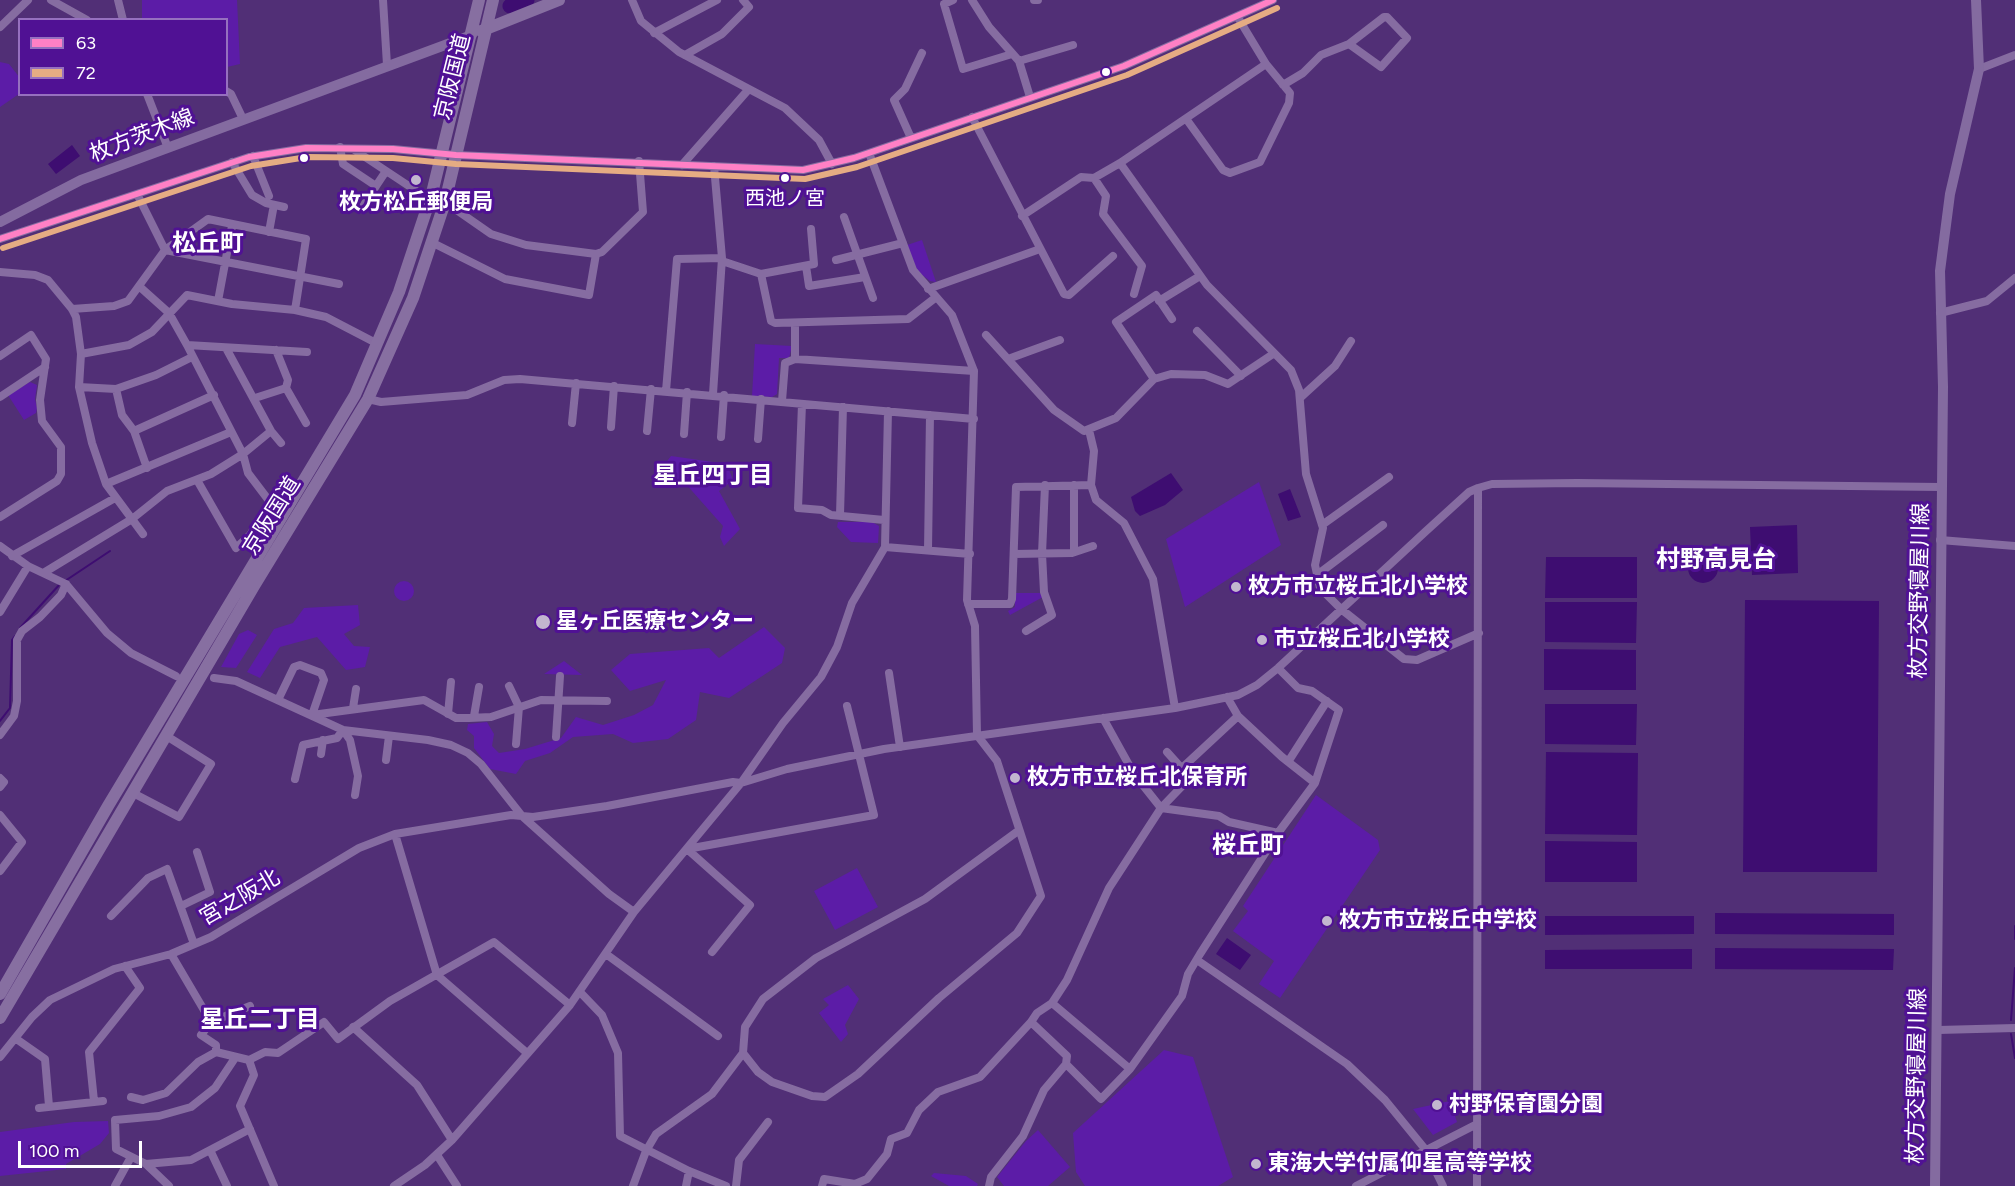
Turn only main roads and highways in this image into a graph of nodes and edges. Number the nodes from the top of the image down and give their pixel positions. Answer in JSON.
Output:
{"nodes":[{"id":1,"x":479,"y":0,"type":"edge"},
{"id":2,"x":493,"y":0,"type":"edge"},
{"id":3,"x":559,"y":0,"type":"edge"},
{"id":4,"x":1976,"y":0,"type":"edge"},
{"id":5,"x":486,"y":29,"type":"junction"},
{"id":6,"x":472,"y":35,"type":"junction"},
{"id":7,"x":450,"y":154,"type":"junction"},
{"id":8,"x":0,"y":222,"type":"edge"},
{"id":9,"x":249,"y":583,"type":"junction"},
{"id":10,"x":0,"y":994,"type":"edge"},
{"id":11,"x":0,"y":1018,"type":"edge"},
{"id":12,"x":1935,"y":1186,"type":"edge"}],
"edges":[{"from":1,"to":6,"type":"highway","name":"京阪国道"},
{"from":2,"to":5,"type":"highway","name":"京阪国道"},
{"from":3,"to":5,"type":"highway"},
{"from":4,"to":12,"type":"main road","name":"枚方交野寝屋川線"},
{"from":5,"to":6,"type":"highway"},
{"from":5,"to":7,"type":"highway","name":"京阪国道"},
{"from":6,"to":7,"type":"highway","name":"京阪国道"},
{"from":6,"to":8,"type":"main road","name":"枚方茨木線"},
{"from":7,"to":9,"type":"highway","name":"京阪国道"},
{"from":7,"to":9,"type":"highway","name":"京阪国道"},
{"from":9,"to":10,"type":"highway","name":"京阪国道"},
{"from":9,"to":11,"type":"highway","name":"京阪国道"}]}
